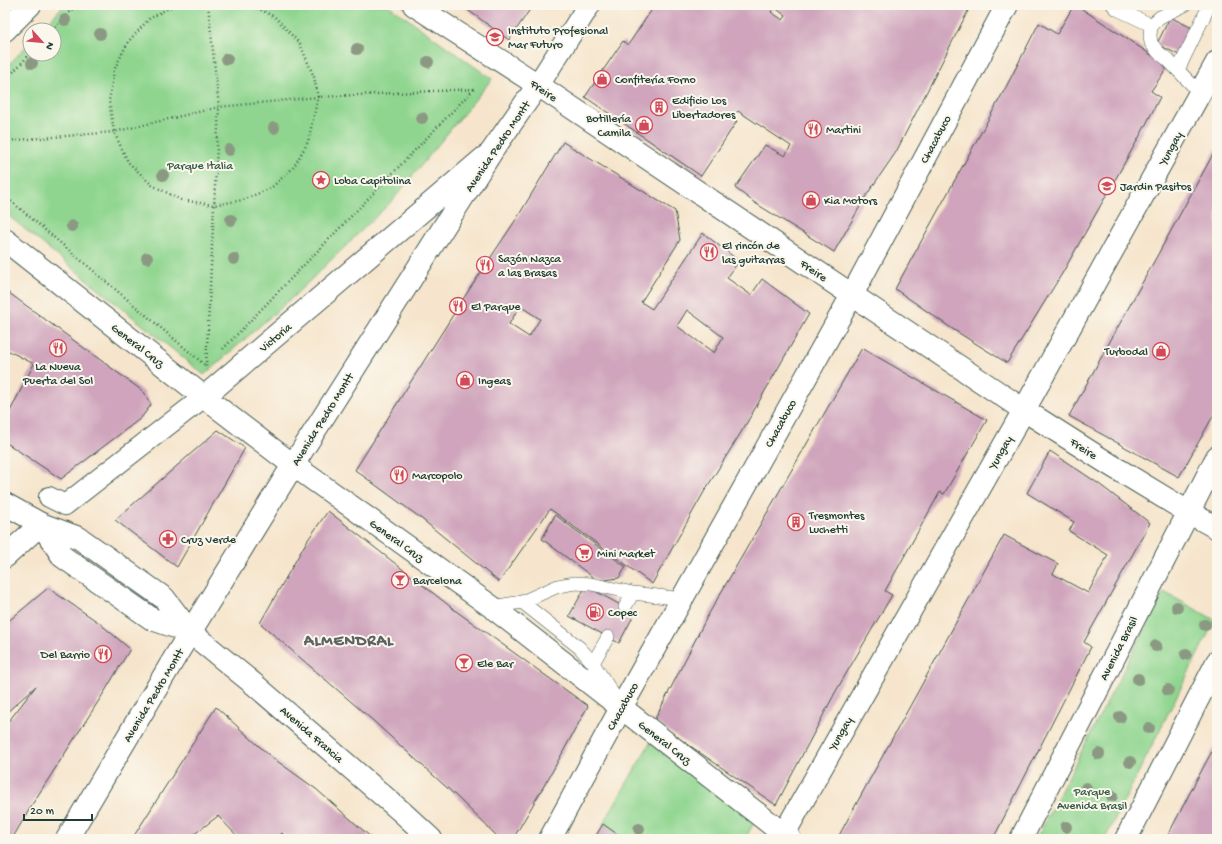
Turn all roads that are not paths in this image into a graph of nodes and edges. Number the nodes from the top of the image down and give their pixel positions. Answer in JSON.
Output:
{"nodes":[{"id":1,"x":30,"y":5,"type":"edge"},
{"id":2,"x":414,"y":5,"type":"edge"},
{"id":3,"x":589,"y":5,"type":"edge"},
{"id":4,"x":1006,"y":5,"type":"edge"},
{"id":5,"x":1113,"y":5,"type":"edge"},
{"id":6,"x":1185,"y":5,"type":"edge"},
{"id":7,"x":1208,"y":10,"type":"edge"},
{"id":8,"x":1151,"y":25,"type":"junction"},
{"id":9,"x":5,"y":30,"type":"edge"},
{"id":10,"x":1217,"y":62,"type":"edge"},
{"id":11,"x":1178,"y":70,"type":"junction"},
{"id":12,"x":538,"y":85,"type":"junction"},
{"id":13,"x":1200,"y":92,"type":"junction"},
{"id":14,"x":492,"y":151,"type":"junction"},
{"id":15,"x":5,"y":240,"type":"edge"},
{"id":16,"x":852,"y":295,"type":"junction"},
{"id":17,"x":204,"y":398,"type":"junction"},
{"id":18,"x":1024,"y":410,"type":"junction"},
{"id":19,"x":1217,"y":457,"type":"edge"},
{"id":20,"x":293,"y":465,"type":"junction"},
{"id":21,"x":49,"y":497,"type":"dead end"},
{"id":22,"x":5,"y":504,"type":"edge"},
{"id":23,"x":1188,"y":512,"type":"junction"},
{"id":24,"x":41,"y":524,"type":"junction"},
{"id":25,"x":1217,"y":528,"type":"edge"},
{"id":26,"x":5,"y":557,"type":"edge"},
{"id":27,"x":633,"y":593,"type":"junction"},
{"id":28,"x":682,"y":599,"type":"junction"},
{"id":29,"x":522,"y":602,"type":"junction"},
{"id":30,"x":492,"y":607,"type":"junction"},
{"id":31,"x":625,"y":607,"type":"dead end"},
{"id":32,"x":190,"y":632,"type":"junction"},
{"id":33,"x":608,"y":637,"type":"dead end"},
{"id":34,"x":1217,"y":662,"type":"edge"},
{"id":35,"x":593,"y":663,"type":"junction"},
{"id":36,"x":621,"y":708,"type":"junction"},
{"id":37,"x":785,"y":837,"type":"edge"},
{"id":38,"x":66,"y":839,"type":"edge"},
{"id":39,"x":431,"y":839,"type":"edge"},
{"id":40,"x":550,"y":839,"type":"edge"},
{"id":41,"x":1021,"y":839,"type":"edge"},
{"id":42,"x":1126,"y":839,"type":"edge"}],
"edges":[{"from":1,"to":9,"type":"street"},
{"from":2,"to":12,"type":"street","name":"Freire"},
{"from":3,"to":12,"type":"street","name":"Avenida Pedro Montt"},
{"from":4,"to":16,"type":"street","name":"Chacabuco"},
{"from":5,"to":8,"type":"lane"},
{"from":6,"to":8,"type":"lane"},
{"from":7,"to":11,"type":"lane"},
{"from":8,"to":11,"type":"lane"},
{"from":10,"to":13,"type":"street","name":"Yungay"},
{"from":11,"to":13,"type":"lane"},
{"from":12,"to":14,"type":"street","name":"Avenida Pedro Montt"},
{"from":12,"to":16,"type":"street","name":"Freire"},
{"from":13,"to":18,"type":"street","name":"Yungay"},
{"from":14,"to":17,"type":"street","name":"Victoria"},
{"from":14,"to":20,"type":"street","name":"Avenida Pedro Montt"},
{"from":15,"to":17,"type":"street","name":"General Cruz"},
{"from":16,"to":18,"type":"street","name":"Freire"},
{"from":16,"to":28,"type":"street","name":"Chacabuco"},
{"from":17,"to":20,"type":"street","name":"General Cruz"},
{"from":17,"to":21,"type":"street","name":"Victoria"},
{"from":18,"to":23,"type":"street","name":"Freire"},
{"from":18,"to":37,"type":"street","name":"Yungay"},
{"from":19,"to":23,"type":"street","name":"Avenida Brasil"},
{"from":20,"to":30,"type":"street","name":"General Cruz"},
{"from":20,"to":32,"type":"street","name":"Avenida Pedro Montt"},
{"from":22,"to":24,"type":"street","name":"Avenida Francia"},
{"from":23,"to":25,"type":"street","name":"Freire"},
{"from":23,"to":41,"type":"street","name":"Avenida Brasil"},
{"from":24,"to":26,"type":"street"},
{"from":24,"to":32,"type":"street","name":"Avenida Francia"},
{"from":27,"to":28,"type":"lane"},
{"from":27,"to":29,"type":"lane"},
{"from":27,"to":31,"type":"lane"},
{"from":28,"to":36,"type":"street","name":"Chacabuco"},
{"from":29,"to":30,"type":"lane"},
{"from":29,"to":35,"type":"lane"},
{"from":30,"to":36,"type":"street","name":"General Cruz"},
{"from":32,"to":38,"type":"street","name":"Avenida Pedro Montt"},
{"from":32,"to":39,"type":"street","name":"Avenida Francia"},
{"from":33,"to":35,"type":"lane"},
{"from":34,"to":42,"type":"street"},
{"from":35,"to":36,"type":"lane"},
{"from":36,"to":37,"type":"street","name":"General Cruz"},
{"from":36,"to":40,"type":"street","name":"Chacabuco"}]}
